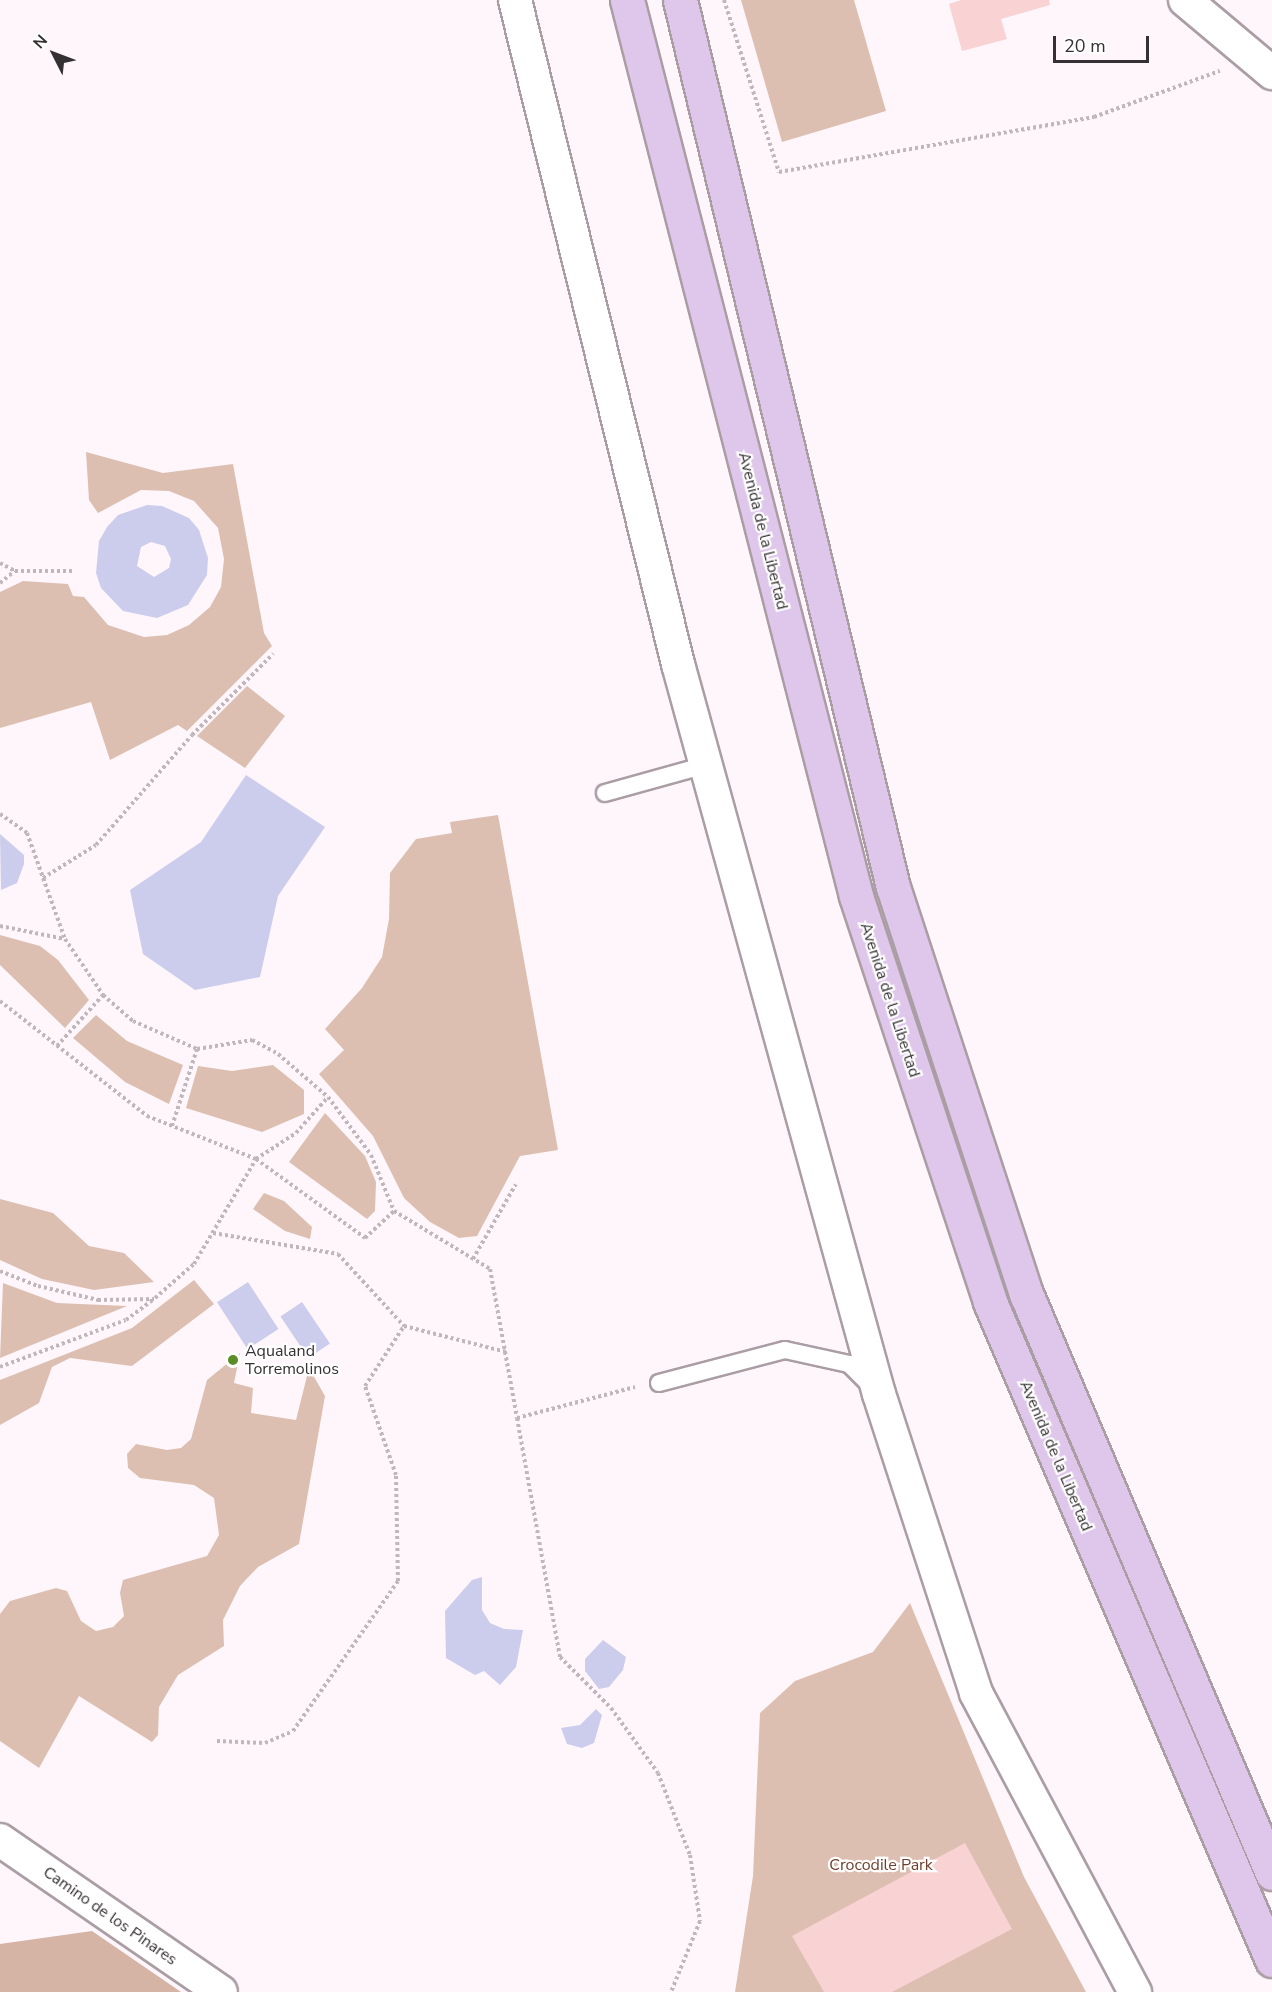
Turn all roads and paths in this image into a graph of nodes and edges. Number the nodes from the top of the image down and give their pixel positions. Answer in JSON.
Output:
{"nodes":[{"id":1,"x":515,"y":0,"type":"edge"},
{"id":2,"x":627,"y":0,"type":"edge"},
{"id":3,"x":680,"y":0,"type":"edge"},
{"id":4,"x":724,"y":0,"type":"edge"},
{"id":5,"x":1185,"y":0,"type":"edge"},
{"id":6,"x":1244,"y":50,"type":"junction"},
{"id":7,"x":1272,"y":73,"type":"edge"},
{"id":8,"x":0,"y":563,"type":"edge"},
{"id":9,"x":15,"y":571,"type":"junction"},
{"id":10,"x":73,"y":571,"type":"dead end"},
{"id":11,"x":0,"y":582,"type":"edge"},
{"id":12,"x":273,"y":654,"type":"dead end"},
{"id":13,"x":706,"y":765,"type":"junction"},
{"id":14,"x":605,"y":793,"type":"dead end"},
{"id":15,"x":0,"y":814,"type":"edge"},
{"id":16,"x":43,"y":878,"type":"junction"},
{"id":17,"x":0,"y":926,"type":"edge"},
{"id":18,"x":65,"y":939,"type":"junction"},
{"id":19,"x":103,"y":994,"type":"junction"},
{"id":20,"x":0,"y":1001,"type":"edge"},
{"id":21,"x":57,"y":1046,"type":"junction"},
{"id":22,"x":197,"y":1049,"type":"junction"},
{"id":23,"x":328,"y":1097,"type":"junction"},
{"id":24,"x":172,"y":1126,"type":"junction"},
{"id":25,"x":256,"y":1159,"type":"junction"},
{"id":26,"x":516,"y":1184,"type":"dead end"},
{"id":27,"x":394,"y":1211,"type":"junction"},
{"id":28,"x":212,"y":1233,"type":"junction"},
{"id":29,"x":472,"y":1259,"type":"junction"},
{"id":30,"x":0,"y":1270,"type":"edge"},
{"id":31,"x":155,"y":1299,"type":"junction"},
{"id":32,"x":404,"y":1326,"type":"junction"},
{"id":33,"x":506,"y":1352,"type":"junction"},
{"id":34,"x":0,"y":1367,"type":"edge"},
{"id":35,"x":659,"y":1383,"type":"dead end"},
{"id":36,"x":628,"y":1388,"type":"dead end"},
{"id":37,"x":879,"y":1394,"type":"junction"},
{"id":38,"x":517,"y":1418,"type":"junction"},
{"id":39,"x":217,"y":1741,"type":"dead end"},
{"id":40,"x":0,"y":1840,"type":"edge"},
{"id":41,"x":1272,"y":1873,"type":"edge"},
{"id":42,"x":1272,"y":1960,"type":"edge"},
{"id":43,"x":220,"y":1992,"type":"edge"},
{"id":44,"x":671,"y":1992,"type":"edge"},
{"id":45,"x":1135,"y":1992,"type":"edge"}],
"edges":[{"from":1,"to":13,"type":"street"},
{"from":2,"to":42,"type":"main road","name":"Avenida de la Libertad"},
{"from":3,"to":41,"type":"main road"},
{"from":4,"to":6,"type":"path"},
{"from":5,"to":6,"type":"street"},
{"from":6,"to":7,"type":"street"},
{"from":8,"to":9,"type":"path"},
{"from":9,"to":10,"type":"path"},
{"from":9,"to":11,"type":"path"},
{"from":12,"to":16,"type":"path"},
{"from":13,"to":14,"type":"lane"},
{"from":13,"to":37,"type":"street"},
{"from":15,"to":16,"type":"path"},
{"from":16,"to":18,"type":"path"},
{"from":17,"to":18,"type":"path"},
{"from":18,"to":19,"type":"path"},
{"from":19,"to":21,"type":"path"},
{"from":19,"to":22,"type":"path"},
{"from":20,"to":21,"type":"path"},
{"from":21,"to":24,"type":"path"},
{"from":22,"to":23,"type":"path"},
{"from":22,"to":24,"type":"path"},
{"from":23,"to":25,"type":"path"},
{"from":23,"to":27,"type":"path"},
{"from":24,"to":25,"type":"path"},
{"from":25,"to":27,"type":"path"},
{"from":25,"to":28,"type":"path"},
{"from":26,"to":29,"type":"path"},
{"from":27,"to":29,"type":"path"},
{"from":28,"to":31,"type":"path"},
{"from":28,"to":32,"type":"path"},
{"from":29,"to":33,"type":"path"},
{"from":30,"to":31,"type":"path"},
{"from":31,"to":34,"type":"path"},
{"from":32,"to":33,"type":"path"},
{"from":32,"to":39,"type":"path"},
{"from":33,"to":38,"type":"path"},
{"from":35,"to":37,"type":"lane"},
{"from":36,"to":38,"type":"path"},
{"from":37,"to":45,"type":"street"},
{"from":38,"to":44,"type":"path"},
{"from":40,"to":43,"type":"street","name":"Camino de los Pinares"}]}
